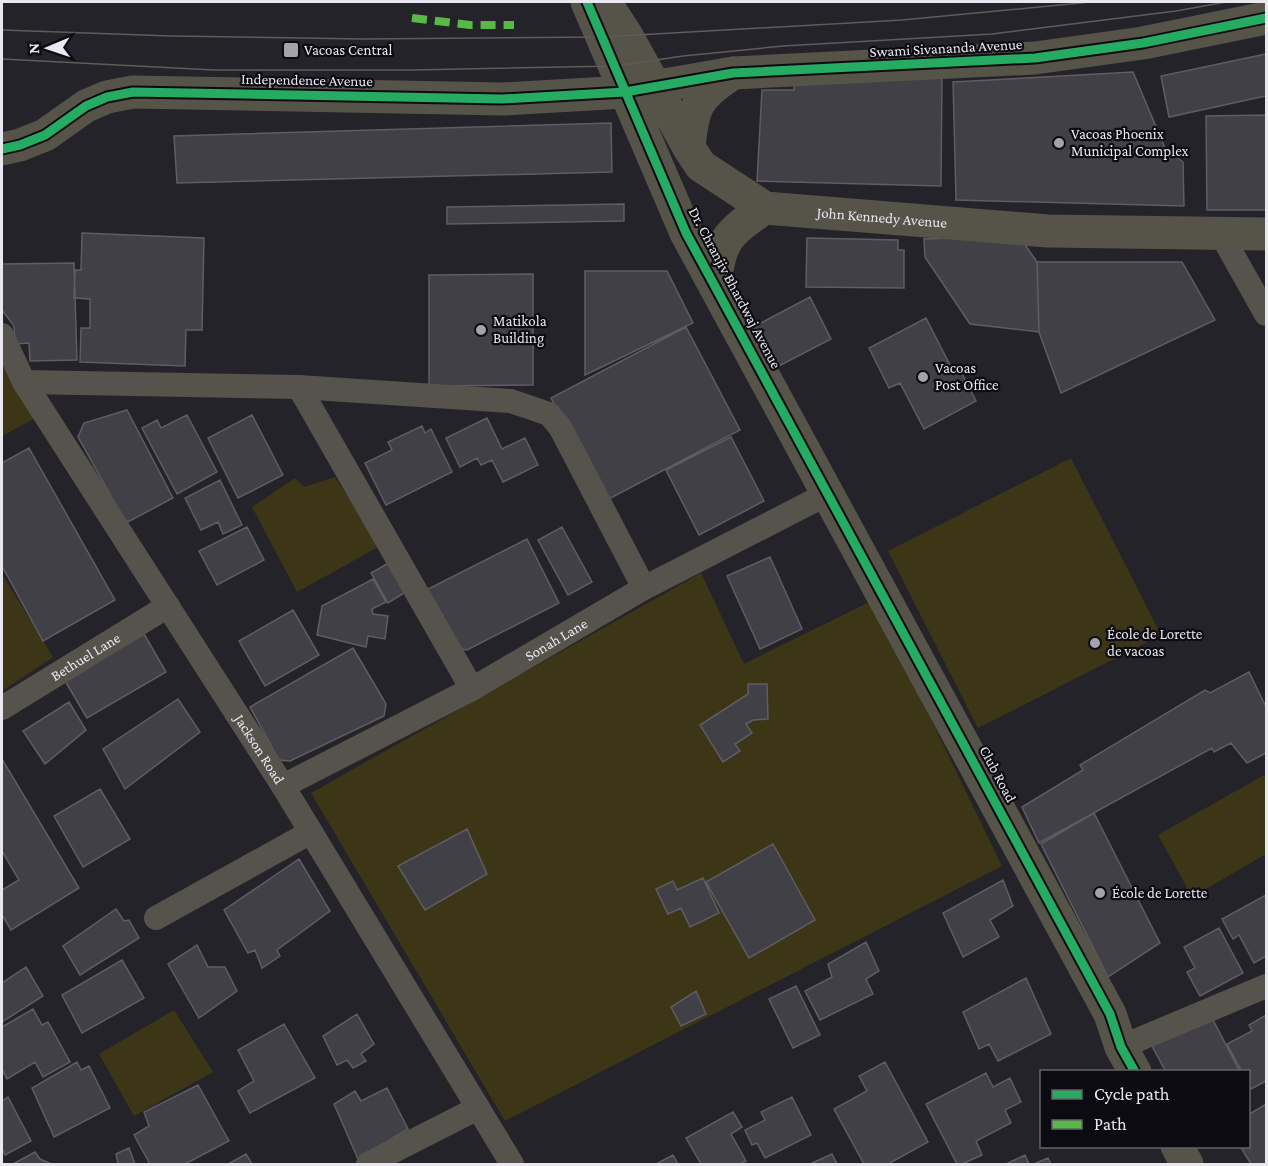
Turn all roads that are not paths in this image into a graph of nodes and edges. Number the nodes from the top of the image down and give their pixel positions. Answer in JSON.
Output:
{"nodes":[{"id":1,"x":588,"y":2,"type":"edge"},
{"id":2,"x":605,"y":2,"type":"edge"},
{"id":3,"x":1266,"y":18,"type":"edge"},
{"id":4,"x":733,"y":72,"type":"junction"},
{"id":5,"x":640,"y":89,"type":"junction"},
{"id":6,"x":689,"y":148,"type":"junction"},
{"id":7,"x":2,"y":149,"type":"edge"},
{"id":8,"x":765,"y":208,"type":"junction"},
{"id":9,"x":1221,"y":234,"type":"junction"},
{"id":10,"x":1266,"y":234,"type":"edge"},
{"id":11,"x":715,"y":286,"type":"junction"},
{"id":12,"x":1266,"y":314,"type":"edge"},
{"id":13,"x":2,"y":335,"type":"edge"},
{"id":14,"x":24,"y":382,"type":"junction"},
{"id":15,"x":299,"y":387,"type":"junction"},
{"id":16,"x":829,"y":493,"type":"junction"},
{"id":17,"x":644,"y":588,"type":"junction"},
{"id":18,"x":168,"y":606,"type":"junction"},
{"id":19,"x":472,"y":689,"type":"junction"},
{"id":20,"x":2,"y":708,"type":"edge"},
{"id":21,"x":283,"y":786,"type":"junction"},
{"id":22,"x":311,"y":832,"type":"junction"},
{"id":23,"x":156,"y":918,"type":"dead end"},
{"id":24,"x":1266,"y":986,"type":"edge"},
{"id":25,"x":1128,"y":1059,"type":"edge"},
{"id":26,"x":478,"y":1108,"type":"junction"},
{"id":27,"x":1178,"y":1148,"type":"edge"},
{"id":28,"x":368,"y":1164,"type":"edge"},
{"id":29,"x":512,"y":1164,"type":"edge"},
{"id":30,"x":1187,"y":1164,"type":"edge"}],
"edges":[{"from":1,"to":5,"type":"street"},
{"from":2,"to":5,"type":"street","name":"John Kennedy Avenue"},
{"from":3,"to":4,"type":"street","name":"Swami Sivananda Avenue"},
{"from":4,"to":5,"type":"street","name":"Swami Sivananda Avenue"},
{"from":4,"to":6,"type":"street"},
{"from":5,"to":6,"type":"street","name":"John Kennedy Avenue"},
{"from":5,"to":7,"type":"street","name":"Independence Avenue"},
{"from":5,"to":11,"type":"street","name":"Dr. Chranjiv Bhardwaj Avenue"},
{"from":6,"to":8,"type":"street","name":"John Kennedy Avenue"},
{"from":8,"to":9,"type":"street","name":"John Kennedy Avenue"},
{"from":8,"to":11,"type":"street"},
{"from":9,"to":10,"type":"street","name":"John Kennedy Avenue"},
{"from":9,"to":12,"type":"street"},
{"from":11,"to":16,"type":"street","name":"Dr. Chranjiv Bhardwaj Avenue"},
{"from":13,"to":14,"type":"street","name":"Jackson Road"},
{"from":14,"to":15,"type":"street"},
{"from":14,"to":18,"type":"street","name":"Jackson Road"},
{"from":15,"to":17,"type":"street"},
{"from":15,"to":19,"type":"street"},
{"from":16,"to":17,"type":"street","name":"Sonah Lane"},
{"from":16,"to":25,"type":"street","name":"Club Road"},
{"from":17,"to":19,"type":"street","name":"Sonah Lane"},
{"from":18,"to":20,"type":"street","name":"Bethuel Lane"},
{"from":18,"to":21,"type":"street","name":"Jackson Road"},
{"from":19,"to":21,"type":"street","name":"Sonah Lane"},
{"from":21,"to":22,"type":"street","name":"Jackson Road"},
{"from":22,"to":23,"type":"street"},
{"from":22,"to":26,"type":"street","name":"Jackson Road"},
{"from":24,"to":25,"type":"street"},
{"from":26,"to":28,"type":"street"},
{"from":26,"to":29,"type":"street","name":"Jackson Road"},
{"from":27,"to":30,"type":"street"}]}
